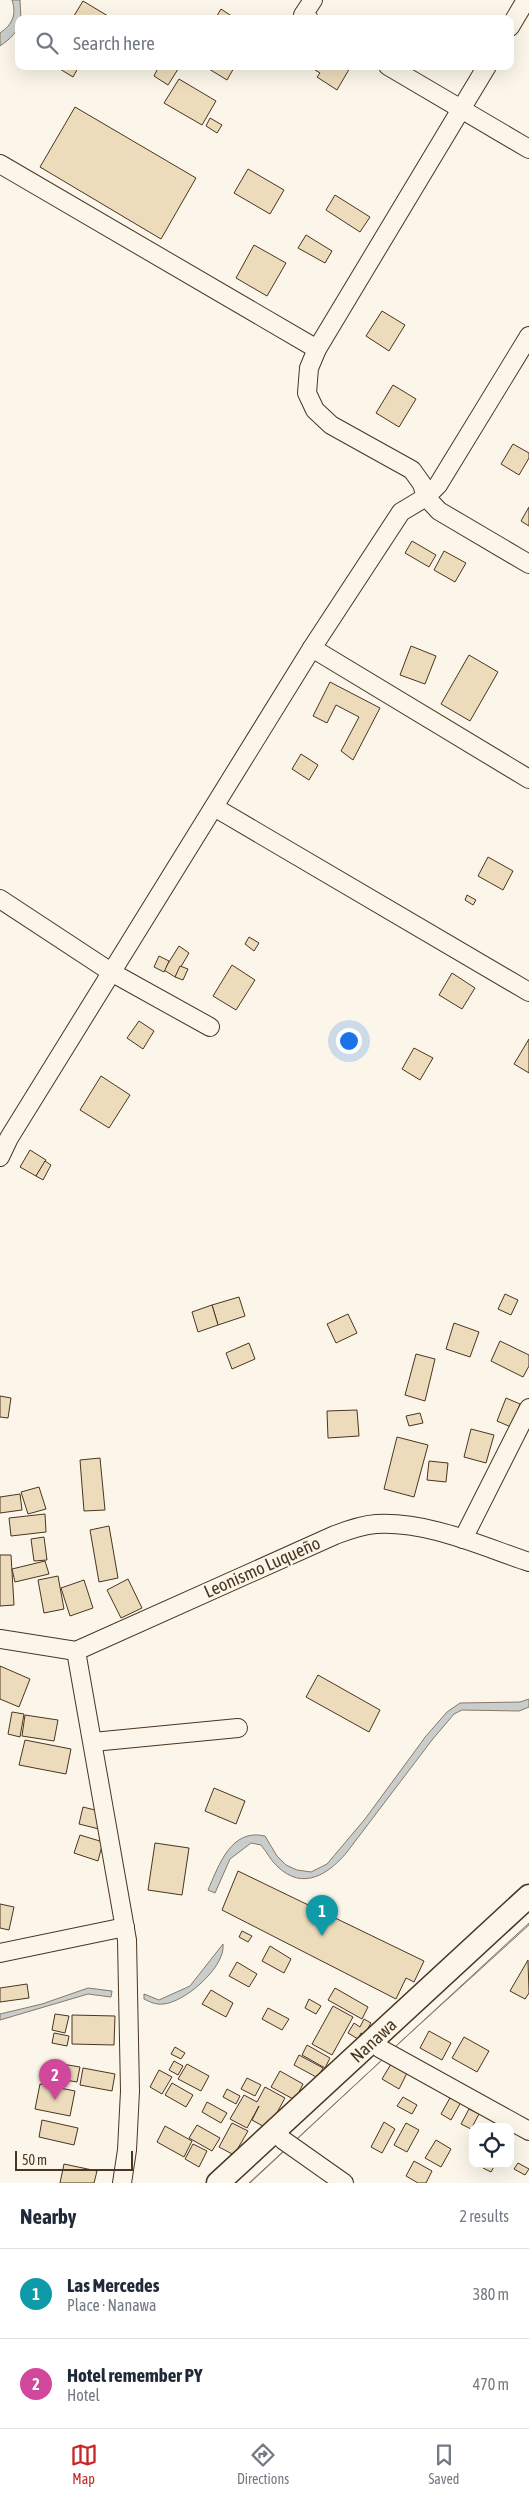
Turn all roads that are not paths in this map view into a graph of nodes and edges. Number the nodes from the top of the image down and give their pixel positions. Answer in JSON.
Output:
{"nodes":[{"id":1,"x":313,"y":0,"type":"edge"},
{"id":2,"x":526,"y":0,"type":"edge"},
{"id":3,"x":303,"y":15,"type":"edge"},
{"id":4,"x":514,"y":20,"type":"edge"},
{"id":5,"x":395,"y":70,"type":"edge"},
{"id":6,"x":485,"y":70,"type":"edge"},
{"id":7,"x":460,"y":110,"type":"junction"},
{"id":8,"x":529,"y":149,"type":"edge"},
{"id":9,"x":0,"y":164,"type":"edge"},
{"id":10,"x":526,"y":346,"type":"edge"},
{"id":11,"x":317,"y":349,"type":"junction"},
{"id":12,"x":426,"y":497,"type":"junction"},
{"id":13,"x":529,"y":564,"type":"edge"},
{"id":14,"x":312,"y":648,"type":"junction"},
{"id":15,"x":529,"y":779,"type":"edge"},
{"id":16,"x":214,"y":807,"type":"junction"},
{"id":17,"x":0,"y":899,"type":"edge"},
{"id":18,"x":111,"y":972,"type":"junction"},
{"id":19,"x":529,"y":992,"type":"edge"},
{"id":20,"x":210,"y":1027,"type":"dead end"},
{"id":21,"x":0,"y":1157,"type":"edge"},
{"id":22,"x":529,"y":1408,"type":"edge"},
{"id":23,"x":463,"y":1539,"type":"junction"},
{"id":24,"x":529,"y":1562,"type":"edge"},
{"id":25,"x":0,"y":1639,"type":"edge"},
{"id":26,"x":76,"y":1652,"type":"junction"},
{"id":27,"x":238,"y":1728,"type":"dead end"},
{"id":28,"x":93,"y":1742,"type":"junction"},
{"id":29,"x":529,"y":1896,"type":"edge"},
{"id":30,"x":529,"y":1911,"type":"edge"},
{"id":31,"x":125,"y":1926,"type":"junction"},
{"id":32,"x":0,"y":1953,"type":"edge"},
{"id":33,"x":376,"y":2045,"type":"junction"},
{"id":34,"x":529,"y":2131,"type":"edge"},
{"id":35,"x":283,"y":2140,"type":"junction"},
{"id":36,"x":122,"y":2183,"type":"edge"},
{"id":37,"x":218,"y":2183,"type":"edge"},
{"id":38,"x":237,"y":2183,"type":"edge"},
{"id":39,"x":344,"y":2183,"type":"edge"}],
"edges":[{"from":1,"to":3,"type":"street"},
{"from":2,"to":4,"type":"street"},
{"from":5,"to":7,"type":"street"},
{"from":6,"to":7,"type":"street"},
{"from":7,"to":8,"type":"street"},
{"from":7,"to":11,"type":"street"},
{"from":9,"to":11,"type":"street"},
{"from":10,"to":12,"type":"street"},
{"from":11,"to":12,"type":"street"},
{"from":12,"to":13,"type":"street"},
{"from":12,"to":14,"type":"street"},
{"from":14,"to":15,"type":"street"},
{"from":14,"to":16,"type":"street"},
{"from":16,"to":18,"type":"street"},
{"from":16,"to":19,"type":"street"},
{"from":17,"to":18,"type":"street"},
{"from":18,"to":20,"type":"street"},
{"from":18,"to":21,"type":"street"},
{"from":22,"to":23,"type":"street"},
{"from":23,"to":24,"type":"street","name":"Leonismo Luqueño"},
{"from":23,"to":26,"type":"street","name":"Leonismo Luqueño"},
{"from":25,"to":26,"type":"street"},
{"from":26,"to":28,"type":"street"},
{"from":27,"to":28,"type":"street"},
{"from":28,"to":31,"type":"street"},
{"from":29,"to":33,"type":"main road","name":"Nanawa"},
{"from":30,"to":33,"type":"main road","name":"Nanawa"},
{"from":31,"to":32,"type":"street"},
{"from":31,"to":36,"type":"street"},
{"from":33,"to":34,"type":"street"},
{"from":33,"to":35,"type":"main road","name":"Nanawa"},
{"from":33,"to":37,"type":"main road","name":"Nanawa"},
{"from":35,"to":38,"type":"main road","name":"Nanawa"},
{"from":35,"to":39,"type":"street"}]}
